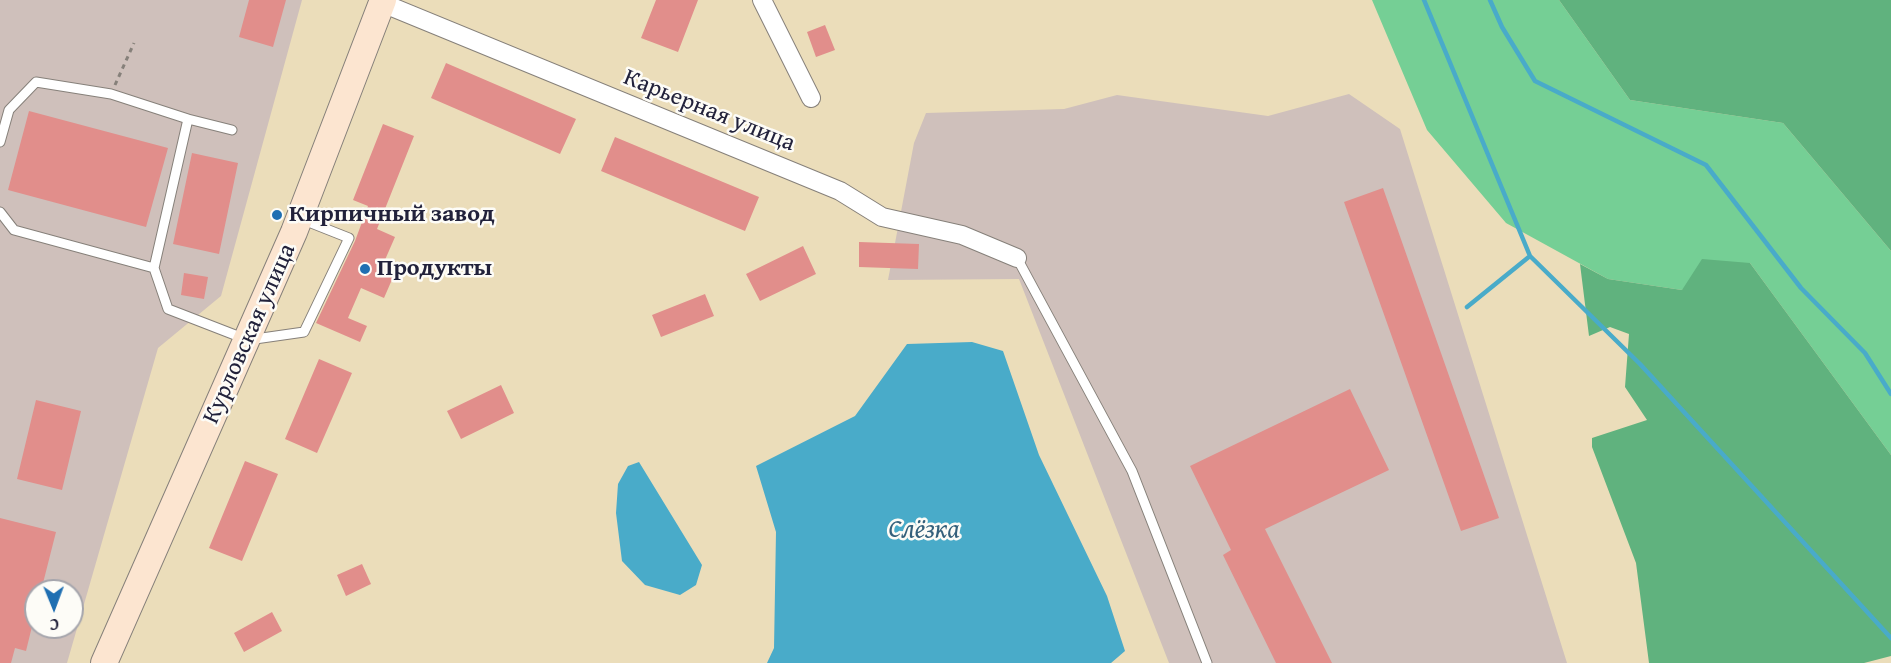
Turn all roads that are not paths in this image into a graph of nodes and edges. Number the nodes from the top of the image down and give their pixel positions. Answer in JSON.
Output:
{"nodes":[{"id":1,"x":762,"y":0,"type":"edge"},
{"id":2,"x":383,"y":1,"type":"edge"},
{"id":3,"x":811,"y":98,"type":"dead end"},
{"id":4,"x":188,"y":119,"type":"junction"},
{"id":5,"x":232,"y":130,"type":"dead end"},
{"id":6,"x":0,"y":142,"type":"edge"},
{"id":7,"x":0,"y":212,"type":"edge"},
{"id":8,"x":299,"y":218,"type":"junction"},
{"id":9,"x":1017,"y":258,"type":"joint"},
{"id":10,"x":153,"y":268,"type":"junction"},
{"id":11,"x":248,"y":340,"type":"junction"},
{"id":12,"x":110,"y":660,"type":"edge"},
{"id":13,"x":1207,"y":663,"type":"edge"}],
"edges":[{"from":1,"to":3,"type":"street"},
{"from":2,"to":8,"type":"main road","name":"Курловская улица"},
{"from":2,"to":9,"type":"street","name":"Карьерная улица"},
{"from":4,"to":5,"type":"lane"},
{"from":4,"to":6,"type":"lane"},
{"from":4,"to":10,"type":"lane"},
{"from":7,"to":10,"type":"lane"},
{"from":8,"to":11,"type":"main road","name":"Курловская улица"},
{"from":8,"to":11,"type":"lane"},
{"from":9,"to":13,"type":"lane"},
{"from":10,"to":11,"type":"lane"},
{"from":11,"to":12,"type":"main road","name":"Курловская улица"}]}
